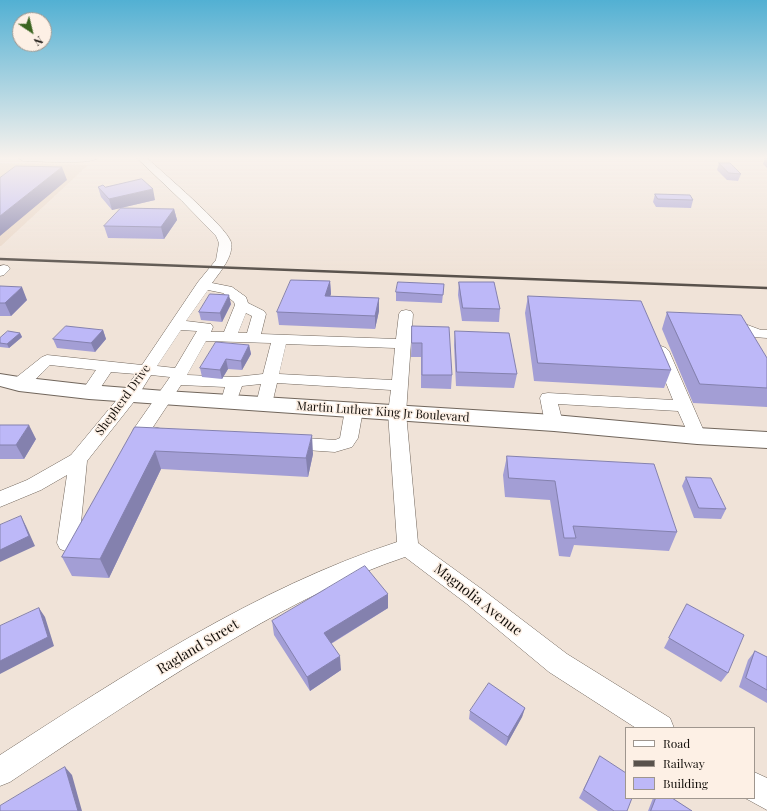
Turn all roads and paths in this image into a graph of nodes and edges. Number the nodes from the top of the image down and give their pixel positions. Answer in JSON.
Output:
{"nodes":[{"id":1,"x":181,"y":196,"type":"edge"},
{"id":2,"x":203,"y":285,"type":"junction"},
{"id":3,"x":242,"y":305,"type":"junction"},
{"id":4,"x":716,"y":319,"type":"edge"},
{"id":5,"x":410,"y":323,"type":"dead end"},
{"id":6,"x":176,"y":325,"type":"junction"},
{"id":7,"x":763,"y":334,"type":"edge"},
{"id":8,"x":654,"y":335,"type":"edge"},
{"id":9,"x":229,"y":337,"type":"junction"},
{"id":10,"x":253,"y":338,"type":"junction"},
{"id":11,"x":199,"y":339,"type":"junction"},
{"id":12,"x":280,"y":339,"type":"junction"},
{"id":13,"x":166,"y":340,"type":"junction"},
{"id":14,"x":403,"y":344,"type":"junction"},
{"id":15,"x":767,"y":347,"type":"edge"},
{"id":16,"x":106,"y":367,"type":"junction"},
{"id":17,"x":145,"y":370,"type":"junction"},
{"id":18,"x":271,"y":378,"type":"junction"},
{"id":19,"x":9,"y":382,"type":"edge"},
{"id":20,"x":174,"y":384,"type":"junction"},
{"id":21,"x":399,"y":385,"type":"junction"},
{"id":22,"x":90,"y":392,"type":"junction"},
{"id":23,"x":232,"y":392,"type":"junction"},
{"id":24,"x":130,"y":395,"type":"junction"},
{"id":25,"x":264,"y":404,"type":"junction"},
{"id":26,"x":684,"y":406,"type":"junction"},
{"id":27,"x":354,"y":410,"type":"junction"},
{"id":28,"x":397,"y":412,"type":"junction"},
{"id":29,"x":554,"y":423,"type":"junction"},
{"id":30,"x":177,"y":435,"type":"edge"},
{"id":31,"x":697,"y":436,"type":"junction"},
{"id":32,"x":767,"y":440,"type":"edge"},
{"id":33,"x":272,"y":441,"type":"edge"},
{"id":34,"x":78,"y":460,"type":"junction"},
{"id":35,"x":0,"y":499,"type":"edge"},
{"id":36,"x":68,"y":543,"type":"edge"},
{"id":37,"x":408,"y":547,"type":"junction"},
{"id":38,"x":658,"y":727,"type":"edge"},
{"id":39,"x":0,"y":772,"type":"edge"},
{"id":40,"x":755,"y":788,"type":"edge"},
{"id":41,"x":767,"y":795,"type":"edge"}],
"edges":[{"from":1,"to":2,"type":"street","name":"Shepherd Drive"},
{"from":2,"to":3,"type":"street"},
{"from":2,"to":6,"type":"street","name":"Shepherd Drive"},
{"from":3,"to":9,"type":"street"},
{"from":3,"to":10,"type":"street"},
{"from":4,"to":7,"type":"street"},
{"from":5,"to":14,"type":"street"},
{"from":6,"to":11,"type":"street"},
{"from":6,"to":13,"type":"street","name":"Shepherd Drive"},
{"from":7,"to":15,"type":"street"},
{"from":8,"to":26,"type":"street"},
{"from":9,"to":10,"type":"street"},
{"from":9,"to":11,"type":"street"},
{"from":10,"to":12,"type":"street"},
{"from":11,"to":13,"type":"street"},
{"from":11,"to":20,"type":"street"},
{"from":12,"to":14,"type":"street"},
{"from":12,"to":18,"type":"street"},
{"from":13,"to":17,"type":"street","name":"Shepherd Drive"},
{"from":14,"to":21,"type":"street"},
{"from":16,"to":17,"type":"street"},
{"from":16,"to":19,"type":"street"},
{"from":16,"to":22,"type":"street"},
{"from":17,"to":20,"type":"street"},
{"from":17,"to":24,"type":"street","name":"Shepherd Drive"},
{"from":18,"to":21,"type":"street"},
{"from":18,"to":23,"type":"street"},
{"from":18,"to":25,"type":"street"},
{"from":19,"to":22,"type":"main road","name":"Martin Luther King Jr Boulevard"},
{"from":20,"to":23,"type":"main road","name":"Martin Luther King Jr Boulevard"},
{"from":20,"to":24,"type":"main road","name":"Martin Luther King Jr Boulevard"},
{"from":20,"to":30,"type":"street"},
{"from":21,"to":28,"type":"street"},
{"from":22,"to":24,"type":"main road","name":"Martin Luther King Jr Boulevard"},
{"from":23,"to":25,"type":"main road","name":"Martin Luther King Jr Boulevard"},
{"from":24,"to":34,"type":"street","name":"Shepherd Drive"},
{"from":25,"to":27,"type":"main road","name":"Martin Luther King Jr Boulevard"},
{"from":26,"to":29,"type":"street"},
{"from":26,"to":31,"type":"street"},
{"from":27,"to":28,"type":"main road","name":"Martin Luther King Jr Boulevard"},
{"from":27,"to":33,"type":"street"},
{"from":28,"to":29,"type":"main road","name":"Martin Luther King Jr Boulevard"},
{"from":28,"to":37,"type":"street"},
{"from":29,"to":31,"type":"main road","name":"Martin Luther King Jr Boulevard"},
{"from":31,"to":32,"type":"main road","name":"Martin Luther King Jr Boulevard"},
{"from":34,"to":35,"type":"street","name":"Shepherd Drive"},
{"from":34,"to":36,"type":"street"},
{"from":37,"to":38,"type":"street","name":"Magnolia Avenue"},
{"from":37,"to":39,"type":"street","name":"Ragland Street"},
{"from":40,"to":41,"type":"street"}]}
